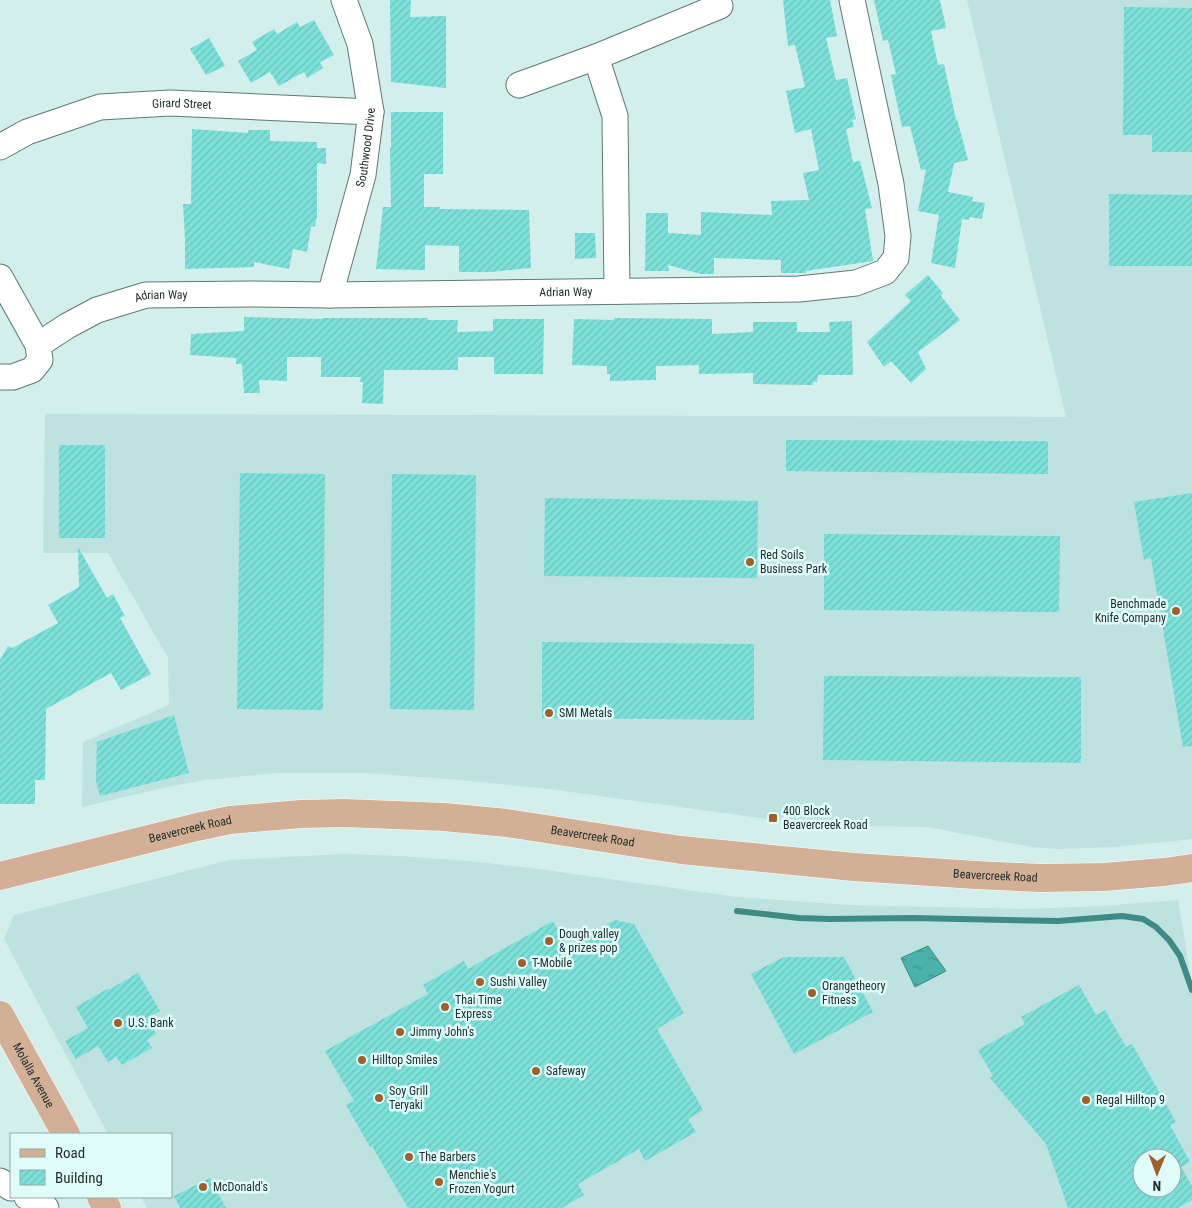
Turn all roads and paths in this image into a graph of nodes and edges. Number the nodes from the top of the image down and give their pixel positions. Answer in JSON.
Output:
{"nodes":[{"id":1,"x":344,"y":0,"type":"edge"},
{"id":2,"x":852,"y":0,"type":"edge"},
{"id":3,"x":720,"y":6,"type":"dead end"},
{"id":4,"x":596,"y":57,"type":"junction"},
{"id":5,"x":519,"y":85,"type":"dead end"},
{"id":6,"x":372,"y":112,"type":"junction"},
{"id":7,"x":0,"y":147,"type":"edge"},
{"id":8,"x":0,"y":277,"type":"edge"},
{"id":9,"x":617,"y":291,"type":"junction"},
{"id":10,"x":330,"y":295,"type":"junction"},
{"id":11,"x":38,"y":345,"type":"junction"},
{"id":12,"x":0,"y":377,"type":"edge"},
{"id":13,"x":1192,"y":868,"type":"edge"},
{"id":14,"x":0,"y":876,"type":"edge"},
{"id":15,"x":0,"y":1015,"type":"edge"},
{"id":16,"x":65,"y":1133,"type":"edge"},
{"id":17,"x":29,"y":1198,"type":"edge"},
{"id":18,"x":46,"y":1208,"type":"edge"}],
"edges":[{"from":1,"to":6,"type":"street","name":"Southwood Drive"},
{"from":2,"to":9,"type":"street","name":"Adrian Way"},
{"from":3,"to":4,"type":"street"},
{"from":4,"to":5,"type":"street"},
{"from":4,"to":9,"type":"street"},
{"from":6,"to":7,"type":"street","name":"Girard Street"},
{"from":6,"to":10,"type":"street","name":"Southwood Drive"},
{"from":8,"to":11,"type":"street"},
{"from":9,"to":10,"type":"street","name":"Adrian Way"},
{"from":10,"to":11,"type":"street","name":"Adrian Way"},
{"from":11,"to":12,"type":"street"},
{"from":13,"to":14,"type":"main road","name":"Beavercreek Road"},
{"from":15,"to":16,"type":"main road","name":"Molalla Avenue"},
{"from":17,"to":18,"type":"street"}]}
